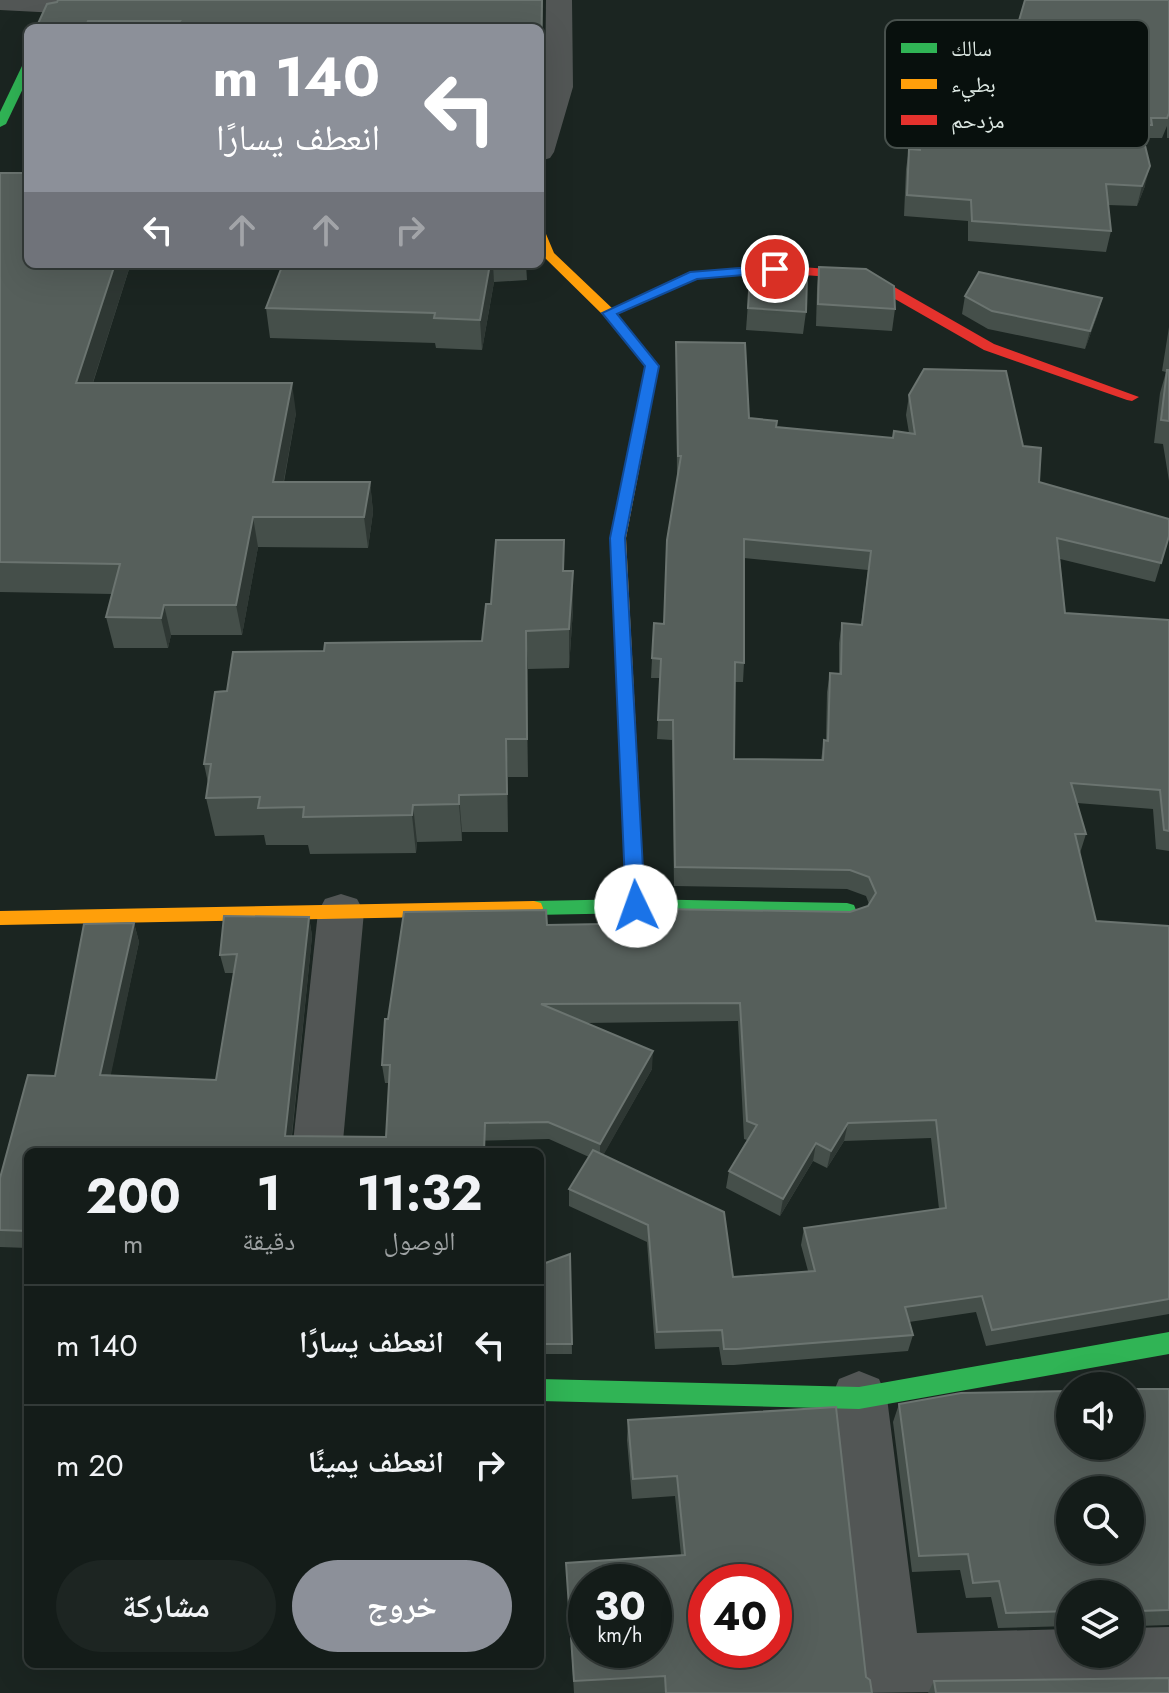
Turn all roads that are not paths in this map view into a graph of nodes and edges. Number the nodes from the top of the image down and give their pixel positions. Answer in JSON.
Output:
{"nodes":[{"id":1,"x":559,"y":0,"type":"edge"},
{"id":2,"x":0,"y":2,"type":"edge"},
{"id":3,"x":55,"y":11,"type":"edge"},
{"id":4,"x":24,"y":74,"type":"edge"},
{"id":5,"x":0,"y":124,"type":"edge"},
{"id":6,"x":544,"y":138,"type":"edge"},
{"id":7,"x":544,"y":244,"type":"edge"},
{"id":8,"x":609,"y":313,"type":"junction"},
{"id":9,"x":1132,"y":397,"type":"dead end"},
{"id":10,"x":636,"y":906,"type":"junction"},
{"id":11,"x":847,"y":910,"type":"edge"},
{"id":12,"x":341,"y":912,"type":"junction"},
{"id":13,"x":0,"y":918,"type":"edge"},
{"id":14,"x":317,"y":1148,"type":"edge"},
{"id":15,"x":1167,"y":1352,"type":"edge"},
{"id":16,"x":544,"y":1390,"type":"edge"},
{"id":17,"x":859,"y":1398,"type":"junction"},
{"id":18,"x":1169,"y":1658,"type":"edge"},
{"id":19,"x":892,"y":1678,"type":"edge"}],
"edges":[{"from":1,"to":6,"type":"street"},
{"from":2,"to":3,"type":"street"},
{"from":4,"to":5,"type":"street"},
{"from":7,"to":8,"type":"street"},
{"from":8,"to":9,"type":"street"},
{"from":8,"to":10,"type":"street"},
{"from":10,"to":11,"type":"street"},
{"from":10,"to":12,"type":"street"},
{"from":12,"to":13,"type":"street"},
{"from":12,"to":14,"type":"street"},
{"from":15,"to":17,"type":"street"},
{"from":16,"to":17,"type":"street"},
{"from":17,"to":19,"type":"street"},
{"from":18,"to":19,"type":"street"}]}
